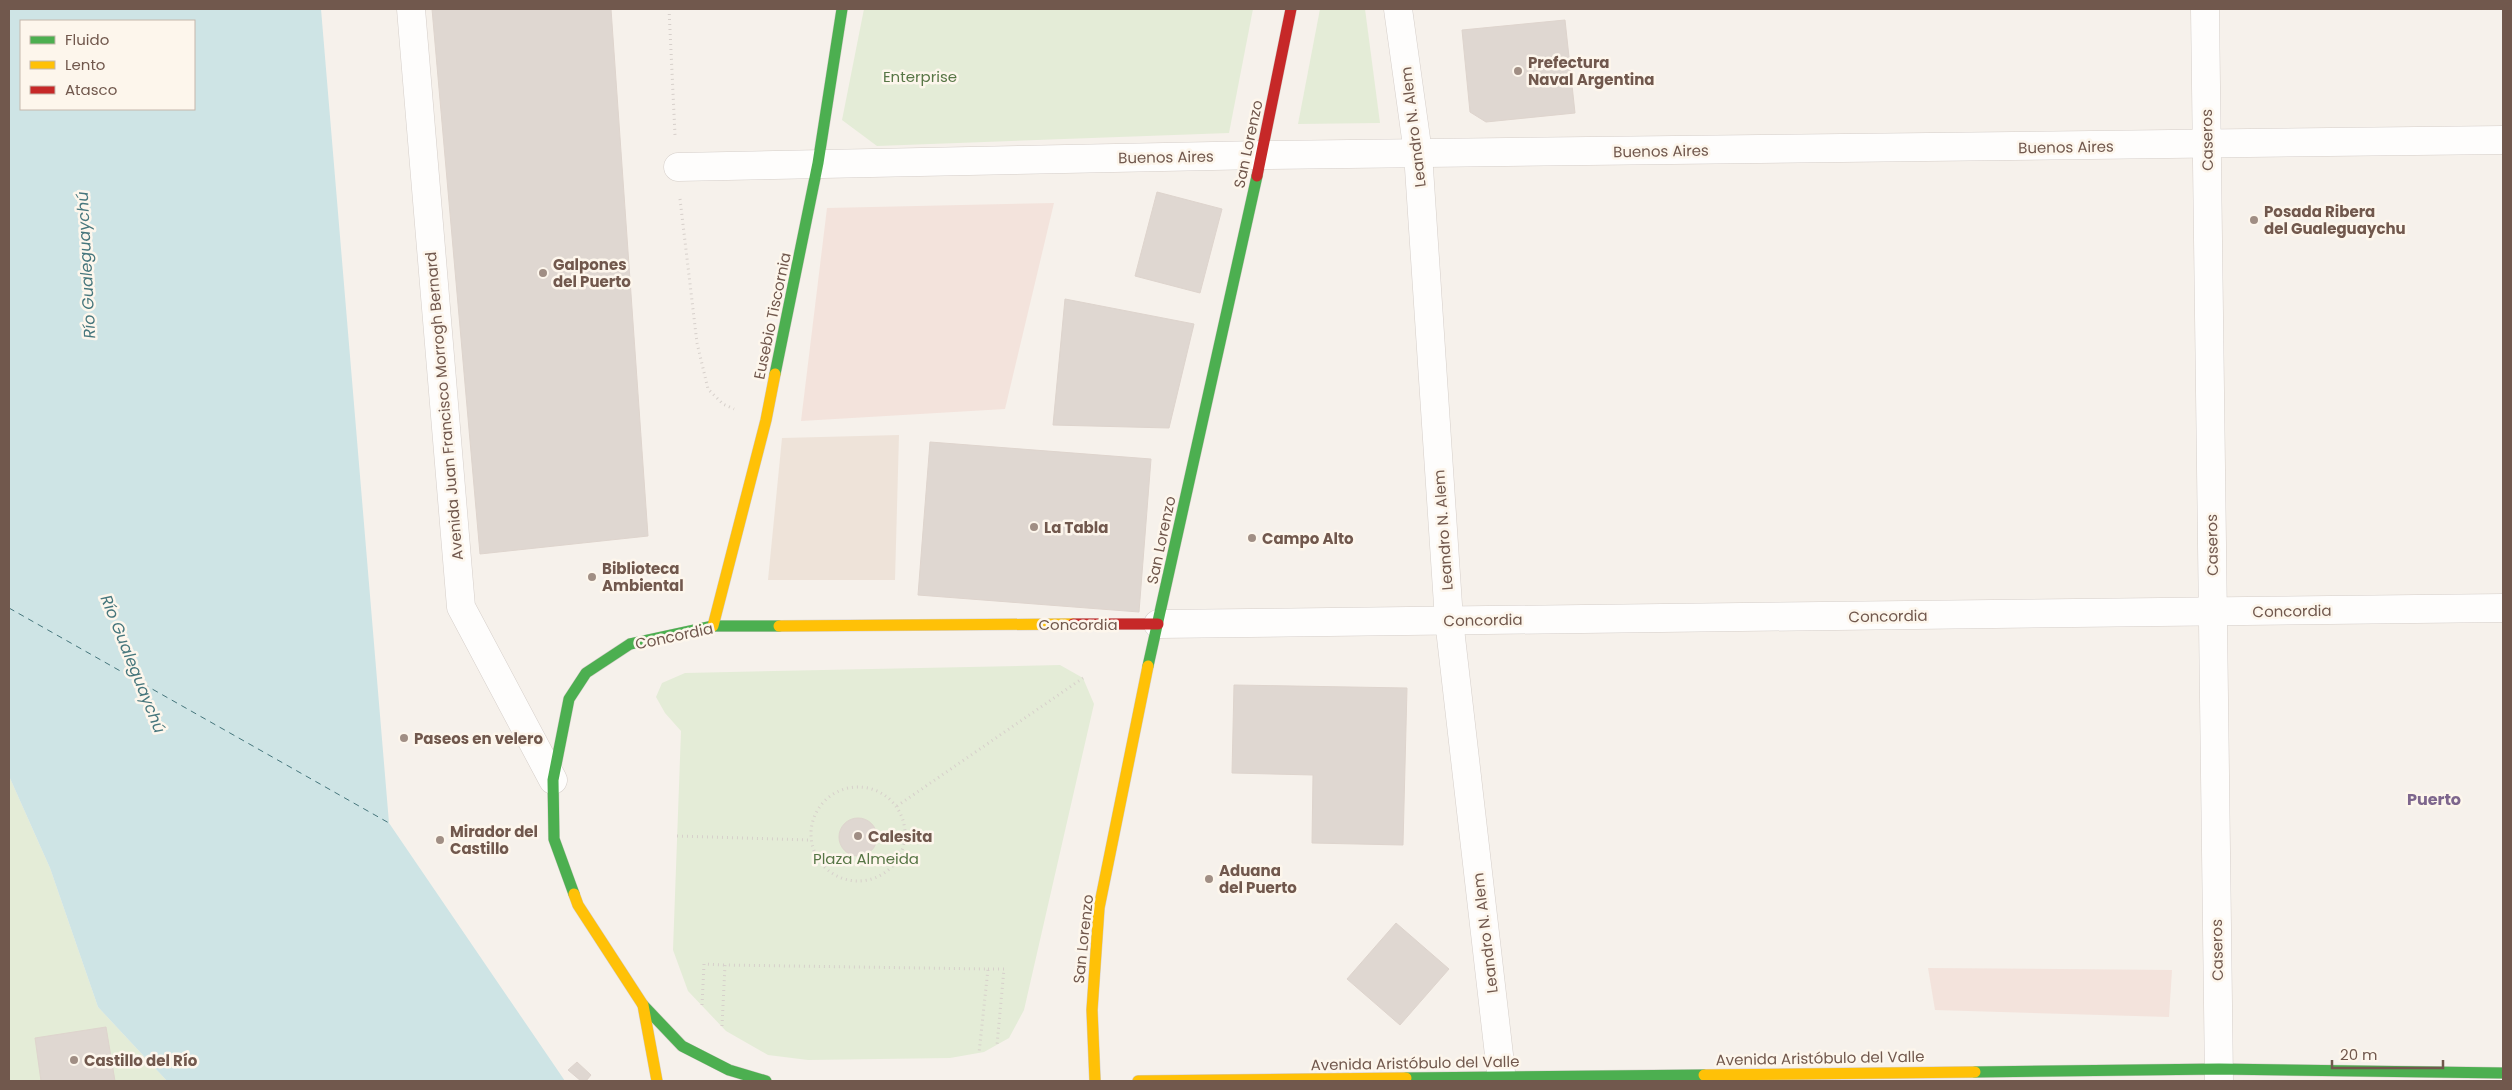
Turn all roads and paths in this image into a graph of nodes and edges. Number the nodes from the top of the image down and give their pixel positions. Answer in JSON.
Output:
{"nodes":[{"id":1,"x":411,"y":9,"type":"edge"},
{"id":2,"x":669,"y":9,"type":"edge"},
{"id":3,"x":842,"y":9,"type":"edge"},
{"id":4,"x":1291,"y":9,"type":"edge"},
{"id":5,"x":1398,"y":9,"type":"edge"},
{"id":6,"x":2205,"y":9,"type":"edge"},
{"id":7,"x":2503,"y":140,"type":"edge"},
{"id":8,"x":2207,"y":145,"type":"junction"},
{"id":9,"x":1418,"y":153,"type":"junction"},
{"id":10,"x":1262,"y":155,"type":"junction"},
{"id":11,"x":818,"y":164,"type":"junction"},
{"id":12,"x":678,"y":167,"type":"junction"},
{"id":13,"x":766,"y":420,"type":"junction"},
{"id":14,"x":2503,"y":608,"type":"edge"},
{"id":15,"x":2213,"y":612,"type":"junction"},
{"id":16,"x":1449,"y":620,"type":"junction"},
{"id":17,"x":1158,"y":624,"type":"junction"},
{"id":18,"x":714,"y":626,"type":"junction"},
{"id":19,"x":1083,"y":678,"type":"dead end"},
{"id":20,"x":553,"y":780,"type":"junction"},
{"id":21,"x":897,"y":806,"type":"junction"},
{"id":22,"x":677,"y":836,"type":"dead end"},
{"id":23,"x":810,"y":840,"type":"junction"},
{"id":24,"x":725,"y":965,"type":"junction"},
{"id":25,"x":988,"y":969,"type":"junction"},
{"id":26,"x":643,"y":1005,"type":"junction"},
{"id":27,"x":702,"y":1005,"type":"dead end"},
{"id":28,"x":722,"y":1026,"type":"dead end"},
{"id":29,"x":997,"y":1045,"type":"dead end"},
{"id":30,"x":979,"y":1053,"type":"dead end"},
{"id":31,"x":2503,"y":1073,"type":"edge"},
{"id":32,"x":2219,"y":1075,"type":"edge"},
{"id":33,"x":1502,"y":1079,"type":"edge"},
{"id":34,"x":657,"y":1081,"type":"edge"},
{"id":35,"x":766,"y":1081,"type":"edge"},
{"id":36,"x":1095,"y":1081,"type":"edge"},
{"id":37,"x":1138,"y":1081,"type":"edge"}],
"edges":[{"from":1,"to":20,"type":"street","name":"Avenida Juan Francisco Morrogh Bernard"},
{"from":2,"to":12,"type":"path"},
{"from":3,"to":11,"type":"main road","name":"Eusebio Tiscornia"},
{"from":4,"to":10,"type":"main road","name":"San Lorenzo"},
{"from":5,"to":9,"type":"street","name":"Leandro N. Alem"},
{"from":6,"to":8,"type":"street","name":"Caseros"},
{"from":7,"to":8,"type":"street","name":"Buenos Aires"},
{"from":8,"to":9,"type":"street","name":"Buenos Aires"},
{"from":8,"to":15,"type":"street","name":"Caseros"},
{"from":9,"to":10,"type":"street","name":"Buenos Aires"},
{"from":9,"to":16,"type":"street","name":"Leandro N. Alem"},
{"from":10,"to":11,"type":"street","name":"Buenos Aires"},
{"from":10,"to":17,"type":"main road","name":"San Lorenzo"},
{"from":11,"to":12,"type":"street","name":"Buenos Aires"},
{"from":11,"to":13,"type":"main road","name":"Eusebio Tiscornia"},
{"from":12,"to":13,"type":"path"},
{"from":13,"to":18,"type":"main road","name":"Eusebio Tiscornia"},
{"from":14,"to":15,"type":"street","name":"Concordia"},
{"from":15,"to":16,"type":"street","name":"Concordia"},
{"from":15,"to":32,"type":"street","name":"Caseros"},
{"from":16,"to":17,"type":"street","name":"Concordia"},
{"from":16,"to":33,"type":"street","name":"Leandro N. Alem"},
{"from":17,"to":18,"type":"main road","name":"Concordia"},
{"from":17,"to":36,"type":"main road","name":"San Lorenzo"},
{"from":18,"to":20,"type":"main road","name":"Concordia"},
{"from":19,"to":21,"type":"path"},
{"from":20,"to":26,"type":"main road","name":"Concordia"},
{"from":21,"to":23,"type":"path"},
{"from":21,"to":23,"type":"path"},
{"from":22,"to":23,"type":"path"},
{"from":24,"to":25,"type":"path"},
{"from":24,"to":27,"type":"path"},
{"from":24,"to":28,"type":"path"},
{"from":25,"to":29,"type":"path"},
{"from":25,"to":30,"type":"path"},
{"from":26,"to":34,"type":"main road"},
{"from":26,"to":35,"type":"main road"},
{"from":31,"to":32,"type":"main road","name":"Avenida Aristóbulo del Valle"},
{"from":32,"to":33,"type":"main road","name":"Avenida Aristóbulo del Valle"},
{"from":33,"to":37,"type":"main road","name":"Avenida Aristóbulo del Valle"}]}
